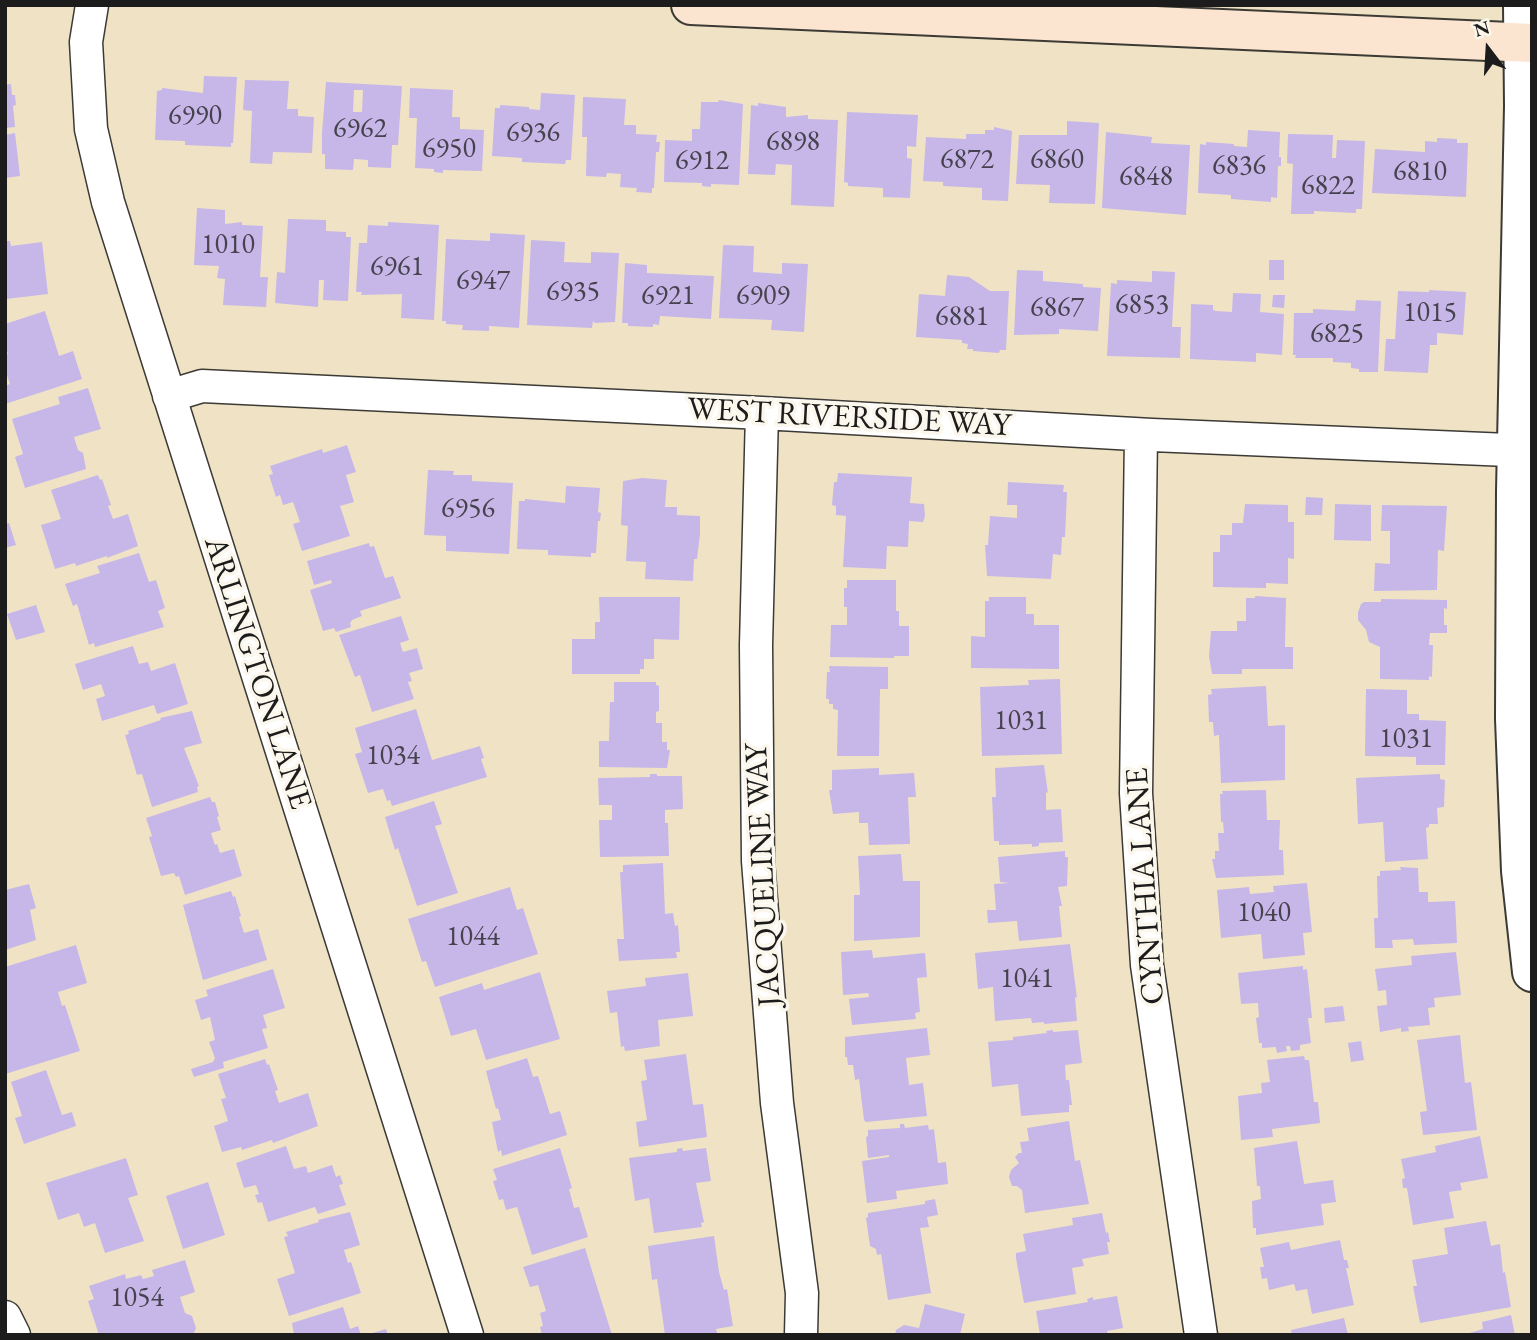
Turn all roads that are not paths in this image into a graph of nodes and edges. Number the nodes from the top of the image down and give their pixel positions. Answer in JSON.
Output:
{"nodes":[{"id":1,"x":92,"y":5,"type":"edge"},
{"id":2,"x":691,"y":5,"type":"edge"},
{"id":3,"x":1526,"y":30,"type":"edge"},
{"id":4,"x":169,"y":396,"type":"junction"},
{"id":5,"x":762,"y":413,"type":"junction"},
{"id":6,"x":1141,"y":435,"type":"junction"},
{"id":7,"x":1524,"y":451,"type":"edge"},
{"id":8,"x":1525,"y":834,"type":"edge"},
{"id":9,"x":1532,"y":972,"type":"edge"},
{"id":10,"x":467,"y":1335,"type":"edge"},
{"id":11,"x":801,"y":1335,"type":"edge"},
{"id":12,"x":1201,"y":1335,"type":"edge"}],
"edges":[{"from":1,"to":4,"type":"street","name":"ARLINGTON LANE"},
{"from":2,"to":3,"type":"main road"},
{"from":3,"to":7,"type":"street"},
{"from":4,"to":5,"type":"street","name":"WEST RIVERSIDE WAY"},
{"from":4,"to":10,"type":"street","name":"ARLINGTON LANE"},
{"from":5,"to":6,"type":"street","name":"WEST RIVERSIDE WAY"},
{"from":5,"to":11,"type":"street","name":"JACQUELINE WAY"},
{"from":6,"to":7,"type":"street","name":"WEST RIVERSIDE WAY"},
{"from":6,"to":12,"type":"street","name":"CYNTHIA LANE"},
{"from":7,"to":8,"type":"street"},
{"from":8,"to":9,"type":"street"}]}
